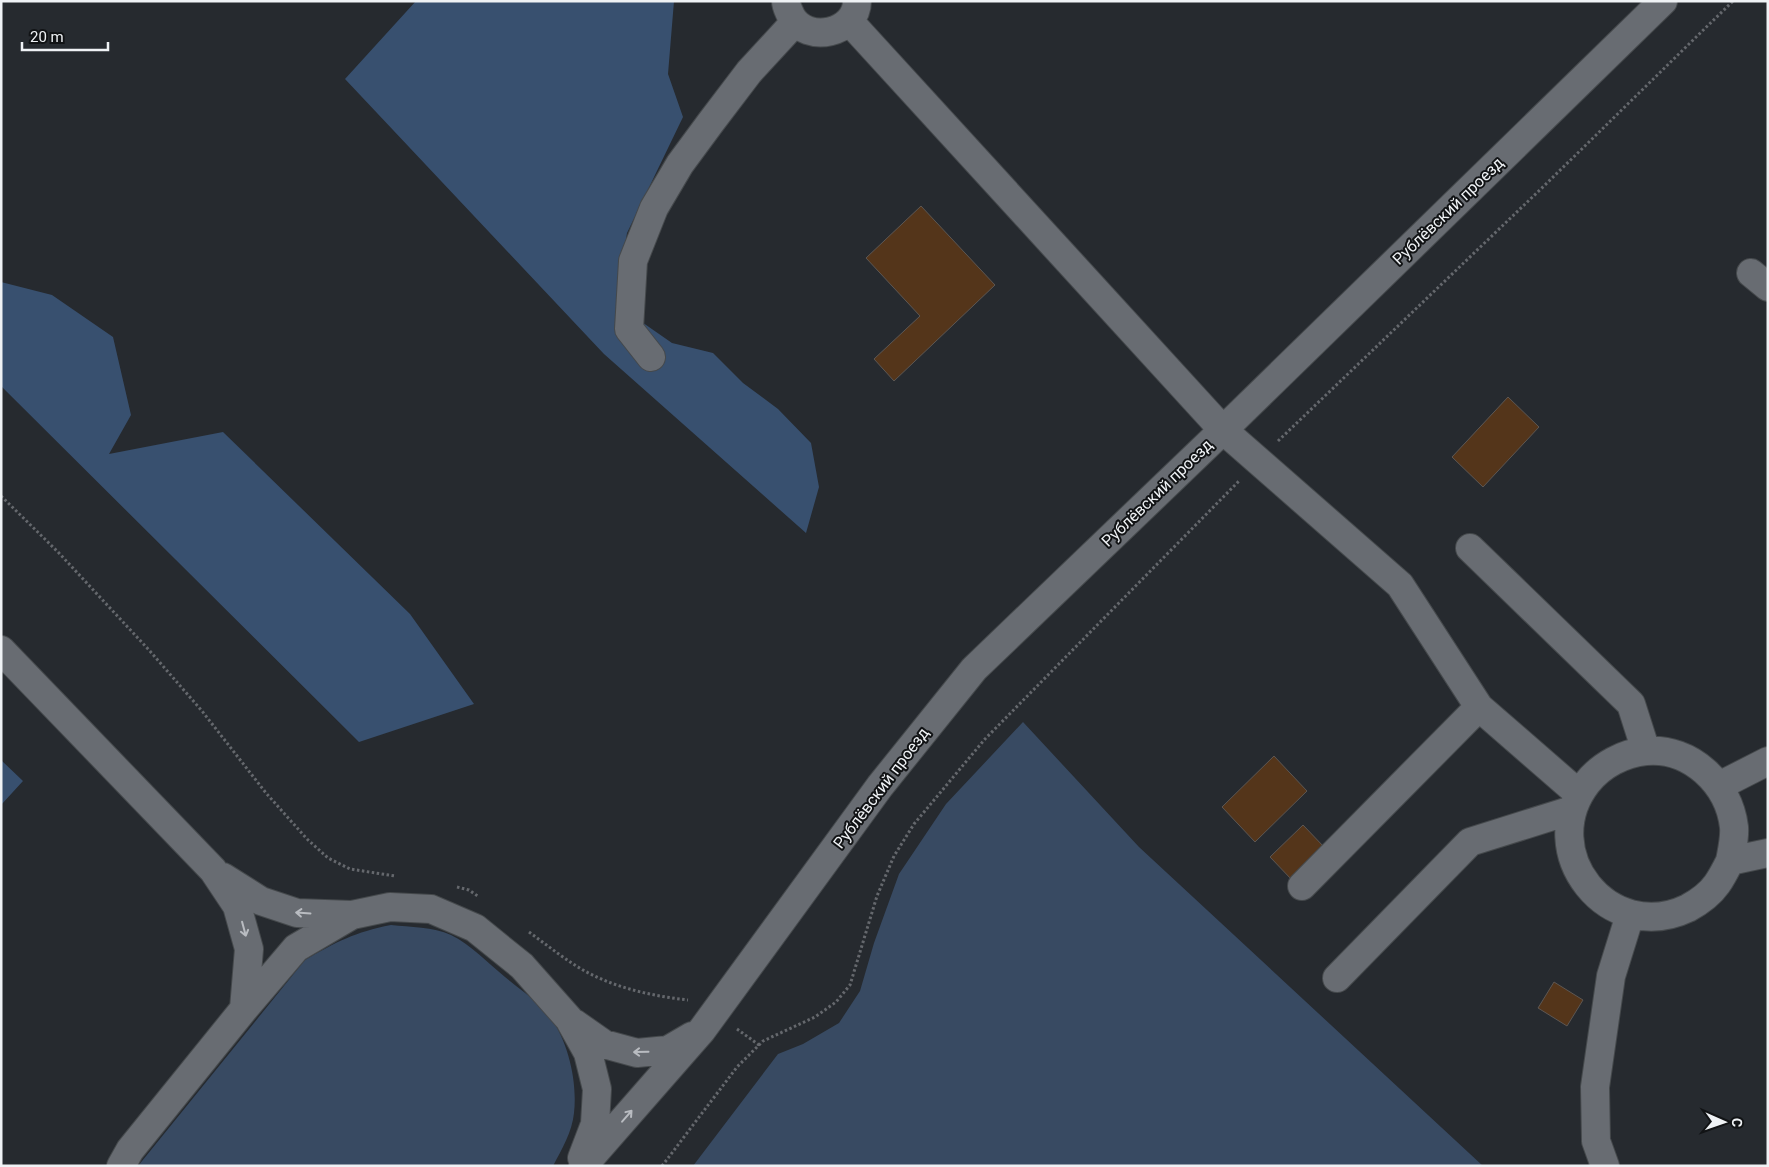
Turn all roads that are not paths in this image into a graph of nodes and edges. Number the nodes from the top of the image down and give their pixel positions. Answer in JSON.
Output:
{"nodes":[{"id":1,"x":1663,"y":1,"type":"edge"},
{"id":2,"x":853,"y":11,"type":"edge"},
{"id":3,"x":791,"y":12,"type":"edge"},
{"id":4,"x":651,"y":357,"type":"dead end"},
{"id":5,"x":1223,"y":430,"type":"junction"},
{"id":6,"x":1470,"y":548,"type":"dead end"},
{"id":7,"x":1,"y":650,"type":"edge"},
{"id":8,"x":1479,"y":707,"type":"junction"},
{"id":9,"x":1646,"y":751,"type":"junction"},
{"id":10,"x":1768,"y":761,"type":"edge"},
{"id":11,"x":1719,"y":786,"type":"junction"},
{"id":12,"x":1575,"y":802,"type":"junction"},
{"id":13,"x":1768,"y":853,"type":"edge"},
{"id":14,"x":1730,"y":861,"type":"junction"},
{"id":15,"x":213,"y":870,"type":"junction"},
{"id":16,"x":1302,"y":886,"type":"dead end"},
{"id":17,"x":1630,"y":914,"type":"junction"},
{"id":18,"x":352,"y":915,"type":"junction"},
{"id":19,"x":1337,"y":978,"type":"dead end"},
{"id":20,"x":244,"y":1009,"type":"junction"},
{"id":21,"x":569,"y":1019,"type":"junction"},
{"id":22,"x":709,"y":1021,"type":"junction"},
{"id":23,"x":121,"y":1166,"type":"edge"},
{"id":24,"x":579,"y":1166,"type":"edge"},
{"id":25,"x":583,"y":1166,"type":"edge"},
{"id":26,"x":1605,"y":1166,"type":"edge"}],
"edges":[{"from":1,"to":5,"type":"street","name":"Рублёвский проезд"},
{"from":2,"to":3,"type":"street"},
{"from":2,"to":5,"type":"street"},
{"from":3,"to":4,"type":"street"},
{"from":5,"to":8,"type":"street"},
{"from":5,"to":22,"type":"street","name":"Рублёвский проезд"},
{"from":6,"to":9,"type":"street"},
{"from":7,"to":15,"type":"street"},
{"from":8,"to":12,"type":"street"},
{"from":8,"to":16,"type":"street"},
{"from":9,"to":11,"type":"street"},
{"from":9,"to":12,"type":"street"},
{"from":10,"to":11,"type":"street"},
{"from":11,"to":14,"type":"street"},
{"from":12,"to":17,"type":"street"},
{"from":12,"to":19,"type":"street"},
{"from":13,"to":14,"type":"street"},
{"from":14,"to":17,"type":"street"},
{"from":18,"to":15,"type":"street","one_way":true},
{"from":15,"to":20,"type":"street","one_way":true},
{"from":17,"to":26,"type":"street"},
{"from":18,"to":20,"type":"street"},
{"from":18,"to":21,"type":"street"},
{"from":20,"to":23,"type":"street"},
{"from":22,"to":21,"type":"street","one_way":true},
{"from":21,"to":24,"type":"street"},
{"from":25,"to":22,"type":"street","name":"Рублёвский проезд","one_way":true}]}
